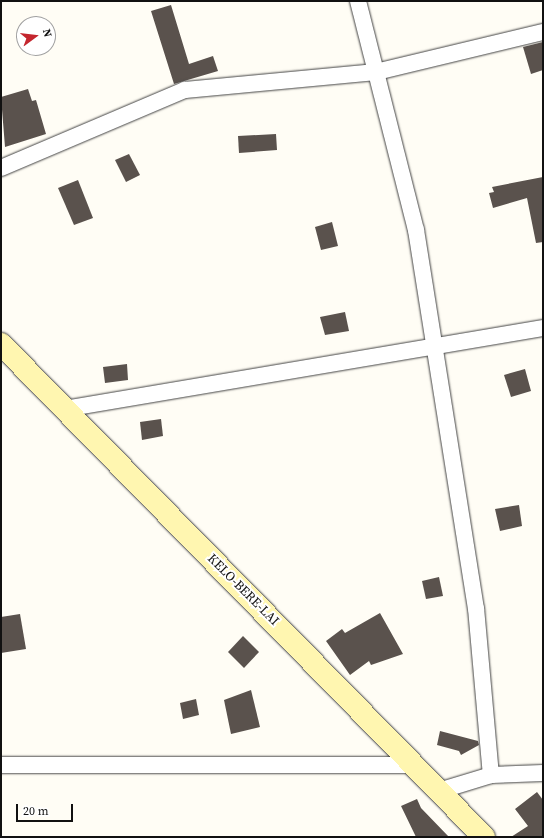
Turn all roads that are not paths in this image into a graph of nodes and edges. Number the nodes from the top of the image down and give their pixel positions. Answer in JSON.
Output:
{"nodes":[{"id":1,"x":358,"y":1,"type":"edge"},
{"id":2,"x":543,"y":32,"type":"edge"},
{"id":3,"x":376,"y":72,"type":"junction"},
{"id":4,"x":1,"y":168,"type":"edge"},
{"id":5,"x":543,"y":328,"type":"edge"},
{"id":6,"x":1,"y":344,"type":"edge"},
{"id":7,"x":436,"y":347,"type":"junction"},
{"id":8,"x":64,"y":409,"type":"junction"},
{"id":9,"x":1,"y":765,"type":"edge"},
{"id":10,"x":416,"y":765,"type":"junction"},
{"id":11,"x":543,"y":773,"type":"edge"},
{"id":12,"x":491,"y":775,"type":"junction"},
{"id":13,"x":442,"y":790,"type":"junction"},
{"id":14,"x":484,"y":837,"type":"edge"}],
"edges":[{"from":1,"to":3,"type":"street"},
{"from":2,"to":3,"type":"street"},
{"from":3,"to":4,"type":"street"},
{"from":3,"to":7,"type":"street"},
{"from":5,"to":7,"type":"street"},
{"from":6,"to":8,"type":"main road","name":"KELO-BERE-LAI"},
{"from":7,"to":8,"type":"street"},
{"from":7,"to":12,"type":"street"},
{"from":8,"to":10,"type":"main road","name":"KELO-BERE-LAI"},
{"from":9,"to":10,"type":"street"},
{"from":10,"to":13,"type":"main road","name":"KELO-BERE-LAI"},
{"from":11,"to":12,"type":"street"},
{"from":12,"to":13,"type":"street"},
{"from":13,"to":14,"type":"main road","name":"KELO-BERE-LAI"}]}
